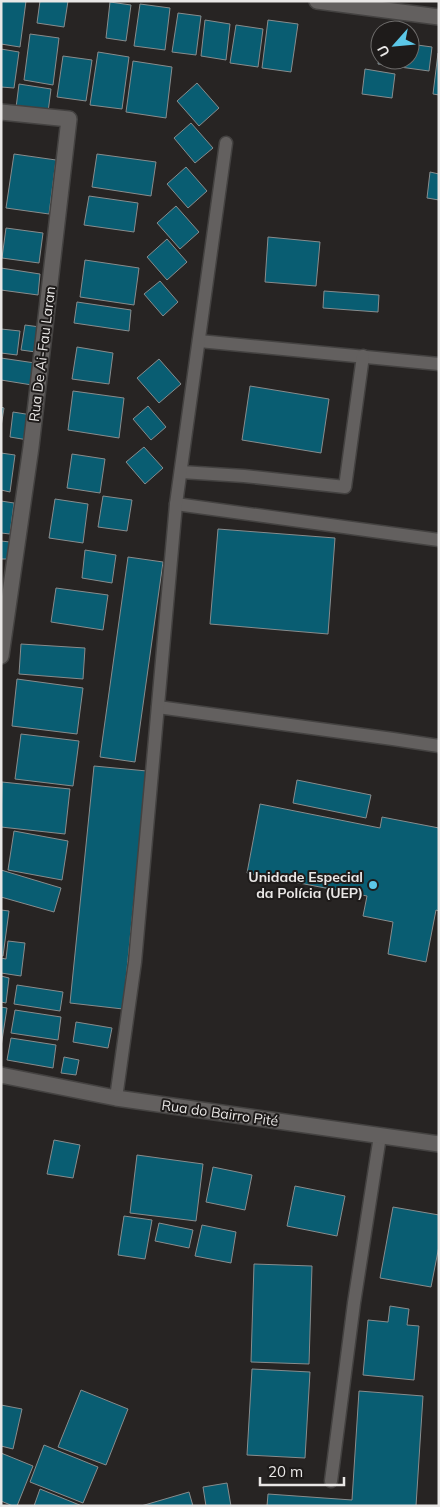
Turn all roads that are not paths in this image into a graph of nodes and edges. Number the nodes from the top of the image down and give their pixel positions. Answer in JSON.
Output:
{"nodes":[{"id":1,"x":317,"y":1,"type":"edge"},
{"id":2,"x":391,"y":6,"type":"edge"},
{"id":3,"x":439,"y":17,"type":"edge"},
{"id":4,"x":1,"y":112,"type":"edge"},
{"id":5,"x":226,"y":143,"type":"dead end"},
{"id":6,"x":199,"y":340,"type":"junction"},
{"id":7,"x":363,"y":356,"type":"junction"},
{"id":8,"x":439,"y":364,"type":"edge"},
{"id":9,"x":181,"y":472,"type":"junction"},
{"id":10,"x":176,"y":504,"type":"junction"},
{"id":11,"x":439,"y":540,"type":"edge"},
{"id":12,"x":8,"y":568,"type":"edge"},
{"id":13,"x":1,"y":656,"type":"edge"},
{"id":14,"x":158,"y":706,"type":"junction"},
{"id":15,"x":439,"y":746,"type":"edge"},
{"id":16,"x":1,"y":1075,"type":"edge"},
{"id":17,"x":116,"y":1098,"type":"junction"},
{"id":18,"x":380,"y":1136,"type":"junction"},
{"id":19,"x":439,"y":1144,"type":"edge"},
{"id":20,"x":331,"y":1481,"type":"dead end"}],
"edges":[{"from":1,"to":2,"type":"street"},
{"from":2,"to":3,"type":"street"},
{"from":4,"to":12,"type":"street","name":"Rua De Ai-Fau Laran"},
{"from":5,"to":6,"type":"lane"},
{"from":6,"to":7,"type":"lane"},
{"from":6,"to":9,"type":"lane"},
{"from":7,"to":8,"type":"lane"},
{"from":7,"to":9,"type":"lane"},
{"from":9,"to":10,"type":"lane"},
{"from":10,"to":11,"type":"lane"},
{"from":10,"to":14,"type":"lane"},
{"from":12,"to":13,"type":"street","name":"Rua De Ai-Fau Laran"},
{"from":14,"to":15,"type":"lane"},
{"from":14,"to":17,"type":"lane"},
{"from":16,"to":17,"type":"street","name":"Rua do Bairro Pité"},
{"from":17,"to":18,"type":"street","name":"Rua do Bairro Pité"},
{"from":18,"to":19,"type":"street","name":"Rua do Bairro Pité"},
{"from":18,"to":20,"type":"lane"}]}
